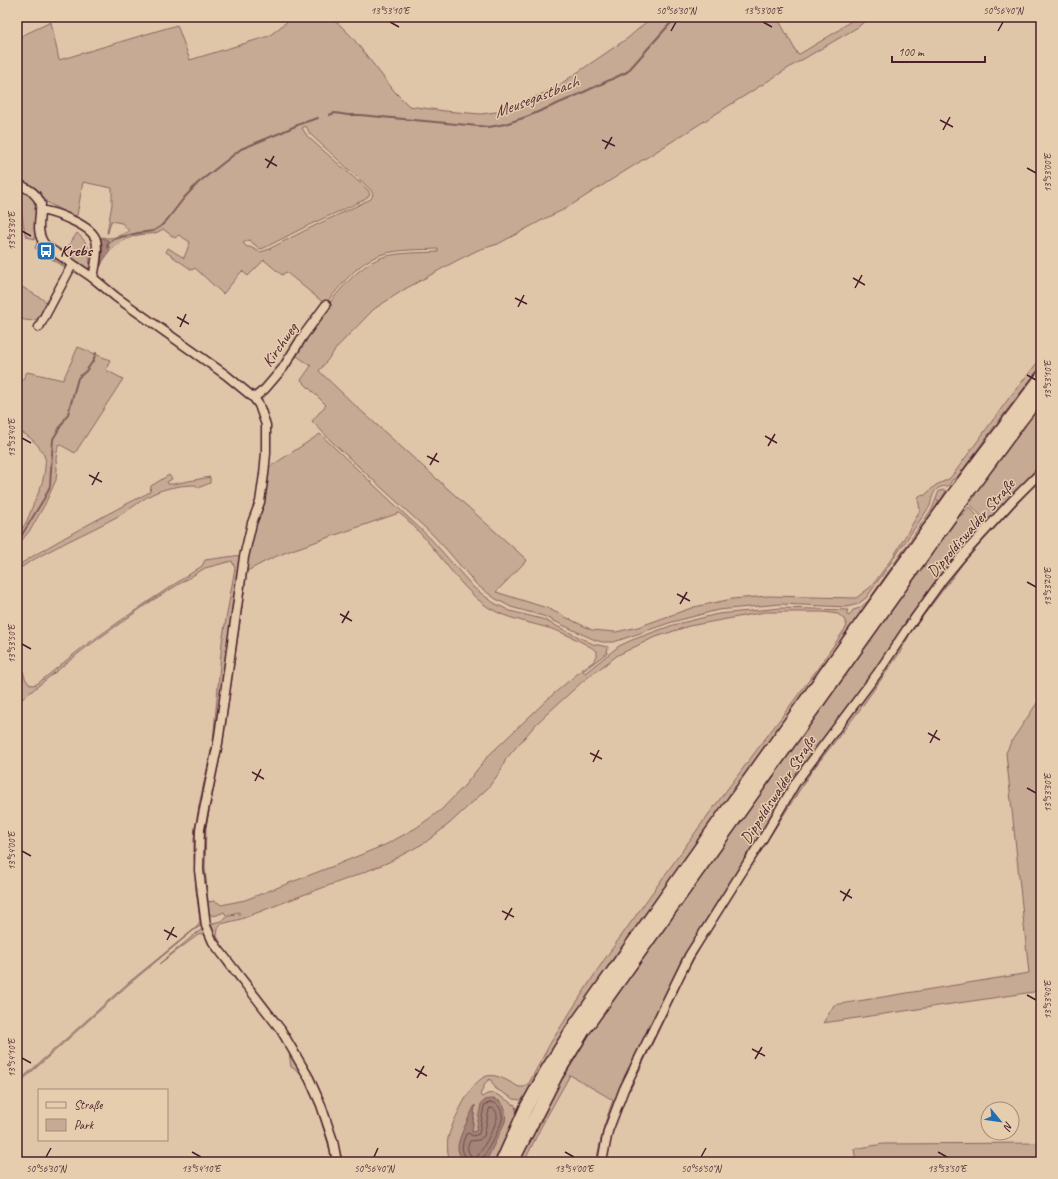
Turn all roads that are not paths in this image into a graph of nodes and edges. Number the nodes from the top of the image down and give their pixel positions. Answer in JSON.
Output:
{"nodes":[{"id":1,"x":17,"y":183,"type":"edge"},
{"id":2,"x":40,"y":210,"type":"junction"},
{"id":3,"x":72,"y":264,"type":"junction"},
{"id":4,"x":92,"y":278,"type":"junction"},
{"id":5,"x":326,"y":305,"type":"dead end"},
{"id":6,"x":39,"y":327,"type":"dead end"},
{"id":7,"x":1041,"y":378,"type":"edge"},
{"id":8,"x":1041,"y":394,"type":"edge"},
{"id":9,"x":254,"y":398,"type":"junction"},
{"id":10,"x":1041,"y":472,"type":"edge"},
{"id":11,"x":958,"y":497,"type":"junction"},
{"id":12,"x":337,"y":1162,"type":"edge"},
{"id":13,"x":502,"y":1162,"type":"edge"},
{"id":14,"x":512,"y":1162,"type":"edge"},
{"id":15,"x":602,"y":1162,"type":"edge"}],
"edges":[{"from":1,"to":2,"type":"street"},
{"from":2,"to":3,"type":"street"},
{"from":2,"to":4,"type":"street"},
{"from":3,"to":4,"type":"street"},
{"from":3,"to":6,"type":"street"},
{"from":4,"to":9,"type":"street"},
{"from":5,"to":9,"type":"street","name":"Kirchweg"},
{"from":7,"to":11,"type":"highway"},
{"from":8,"to":11,"type":"highway"},
{"from":9,"to":12,"type":"street"},
{"from":10,"to":15,"type":"street","name":"Dippoldiswalder Straße"},
{"from":11,"to":13,"type":"highway"},
{"from":11,"to":14,"type":"highway"}]}
